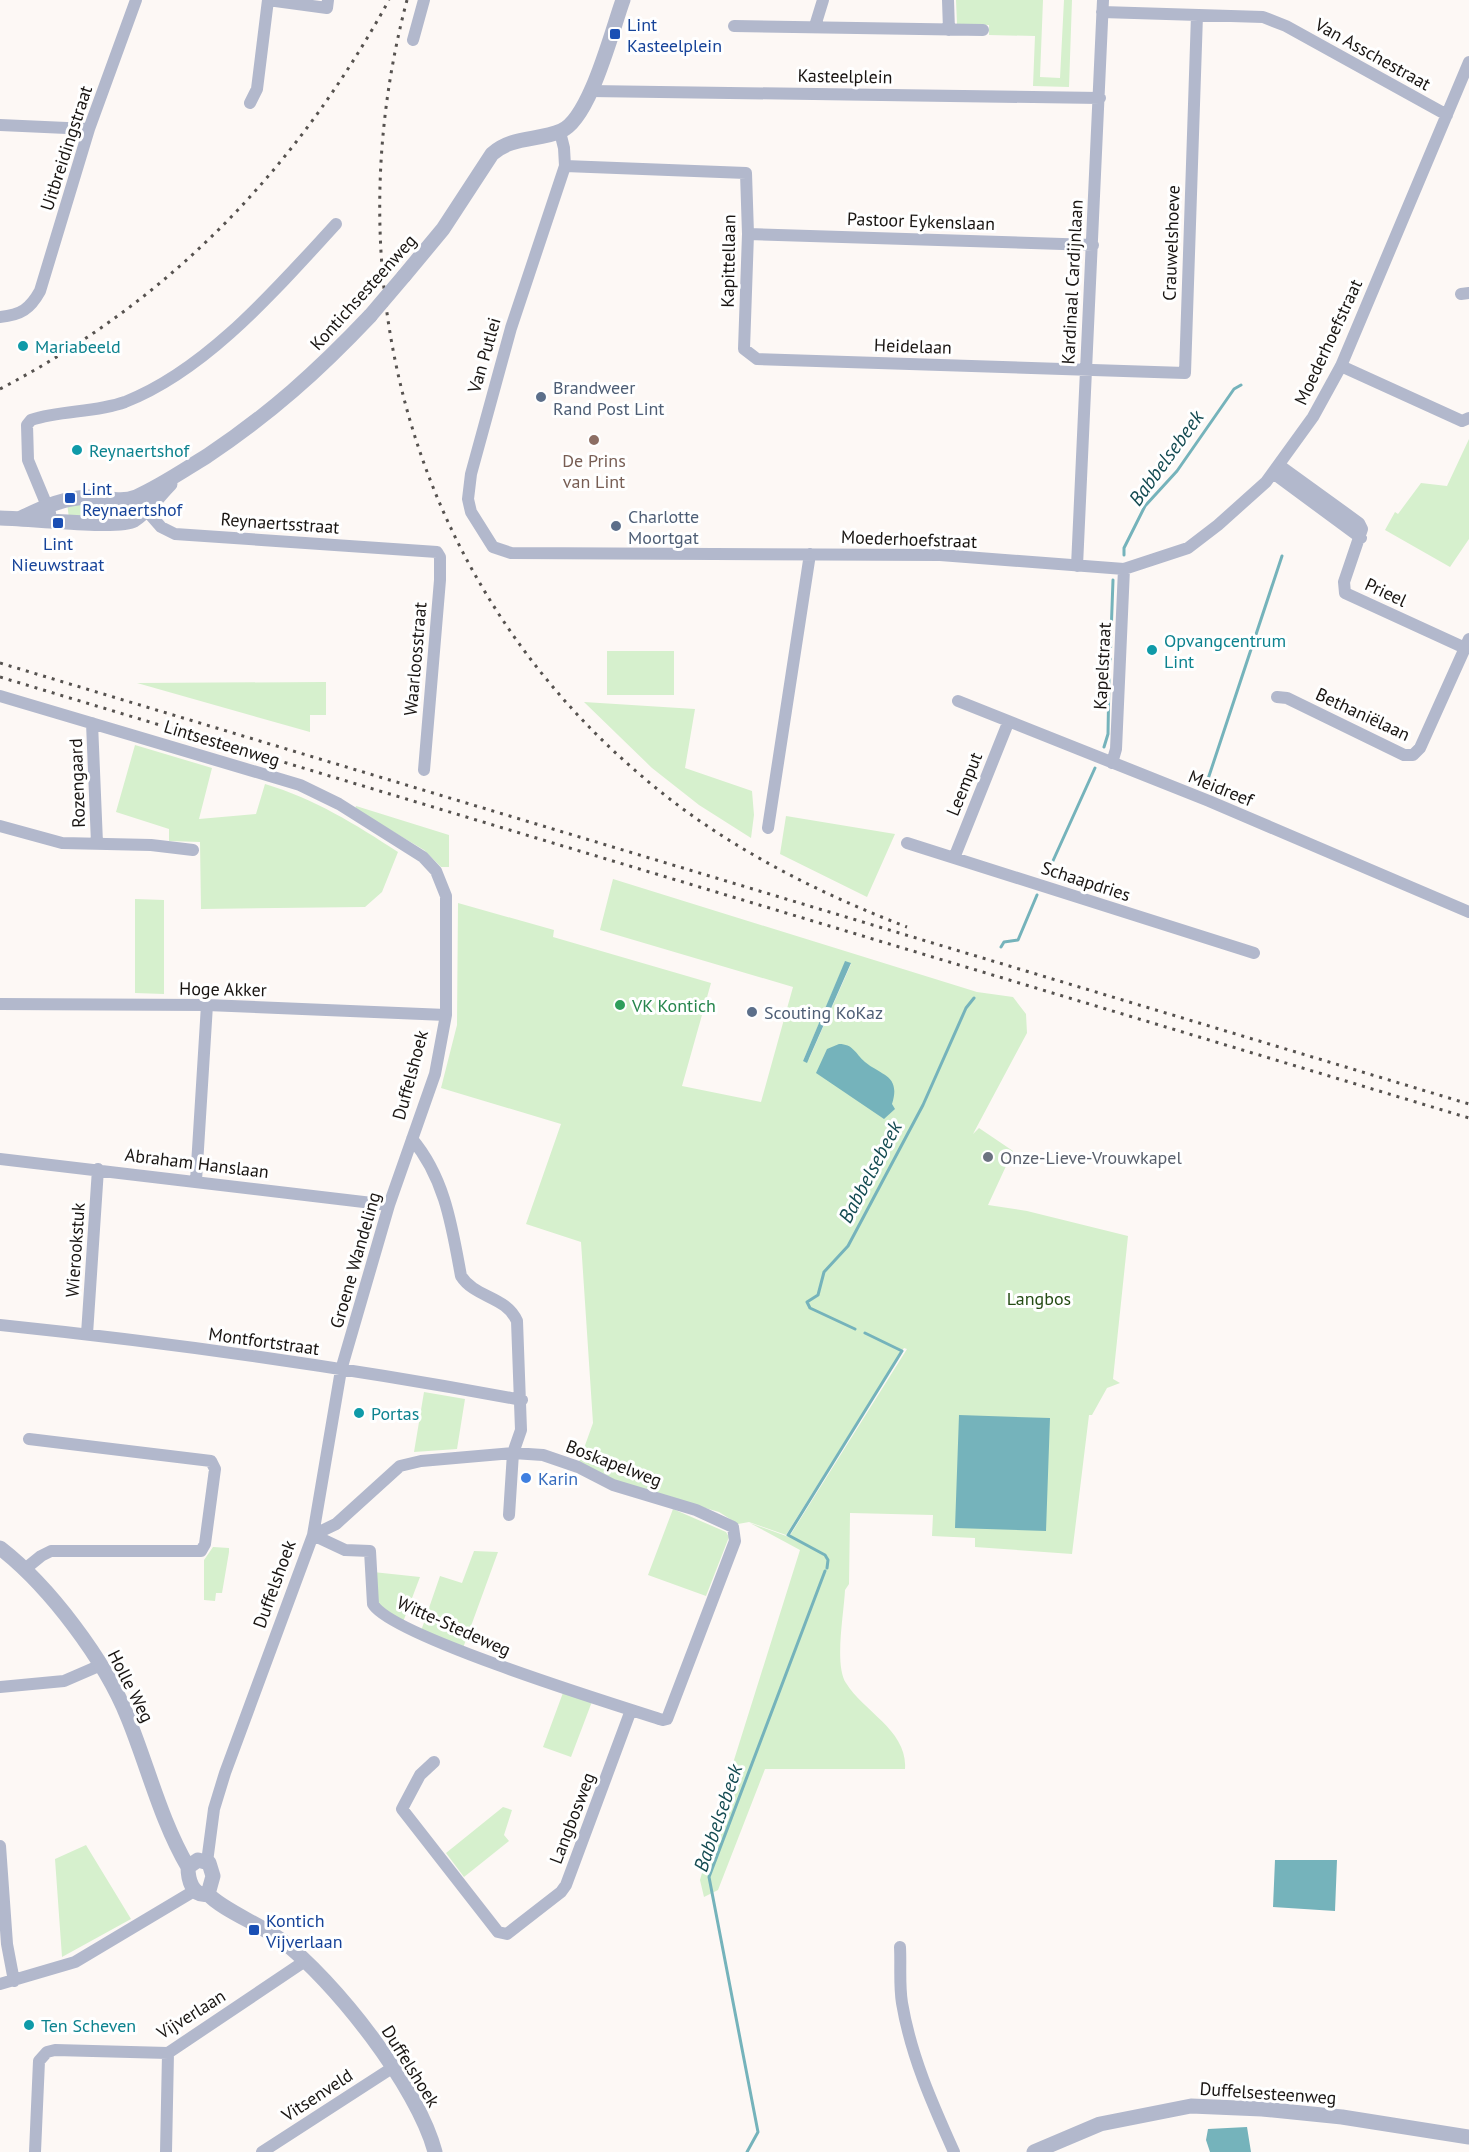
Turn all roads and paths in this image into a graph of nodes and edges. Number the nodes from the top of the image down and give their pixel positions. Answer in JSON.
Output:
{"nodes":[{"id":1,"x":136,"y":0,"type":"edge"},
{"id":2,"x":268,"y":0,"type":"edge"},
{"id":3,"x":328,"y":0,"type":"edge"},
{"id":4,"x":424,"y":0,"type":"edge"},
{"id":5,"x":623,"y":0,"type":"edge"},
{"id":6,"x":823,"y":0,"type":"edge"},
{"id":7,"x":948,"y":0,"type":"edge"},
{"id":8,"x":1102,"y":6,"type":"edge"},
{"id":9,"x":1197,"y":15,"type":"junction"},
{"id":10,"x":734,"y":26,"type":"dead end"},
{"id":11,"x":815,"y":26,"type":"junction"},
{"id":12,"x":949,"y":30,"type":"junction"},
{"id":13,"x":983,"y":30,"type":"dead end"},
{"id":14,"x":413,"y":40,"type":"dead end"},
{"id":15,"x":1469,"y":62,"type":"edge"},
{"id":16,"x":590,"y":91,"type":"junction"},
{"id":17,"x":1100,"y":98,"type":"junction"},
{"id":18,"x":250,"y":103,"type":"dead end"},
{"id":19,"x":1447,"y":116,"type":"junction"},
{"id":20,"x":0,"y":124,"type":"edge"},
{"id":21,"x":90,"y":129,"type":"junction"},
{"id":22,"x":560,"y":132,"type":"junction"},
{"id":23,"x":565,"y":166,"type":"junction"},
{"id":24,"x":336,"y":224,"type":"dead end"},
{"id":25,"x":748,"y":234,"type":"junction"},
{"id":26,"x":1092,"y":245,"type":"junction"},
{"id":27,"x":0,"y":317,"type":"edge"},
{"id":28,"x":744,"y":349,"type":"joint"},
{"id":29,"x":1341,"y":366,"type":"junction"},
{"id":30,"x":1085,"y":369,"type":"junction"},
{"id":31,"x":1469,"y":418,"type":"edge"},
{"id":32,"x":1276,"y":469,"type":"junction"},
{"id":33,"x":178,"y":475,"type":"junction"},
{"id":34,"x":136,"y":496,"type":"junction"},
{"id":35,"x":47,"y":505,"type":"junction"},
{"id":36,"x":145,"y":511,"type":"junction"},
{"id":37,"x":0,"y":518,"type":"edge"},
{"id":38,"x":21,"y":518,"type":"junction"},
{"id":39,"x":54,"y":522,"type":"junction"},
{"id":40,"x":498,"y":550,"type":"joint"},
{"id":41,"x":437,"y":552,"type":"joint"},
{"id":42,"x":810,"y":554,"type":"junction"},
{"id":43,"x":1077,"y":566,"type":"junction"},
{"id":44,"x":1124,"y":569,"type":"junction"},
{"id":45,"x":1467,"y":644,"type":"edge"},
{"id":46,"x":0,"y":696,"type":"edge"},
{"id":47,"x":1277,"y":697,"type":"dead end"},
{"id":48,"x":958,"y":701,"type":"dead end"},
{"id":49,"x":92,"y":723,"type":"junction"},
{"id":50,"x":1008,"y":723,"type":"junction"},
{"id":51,"x":1112,"y":763,"type":"junction"},
{"id":52,"x":424,"y":770,"type":"dead end"},
{"id":53,"x":0,"y":826,"type":"edge"},
{"id":54,"x":768,"y":828,"type":"dead end"},
{"id":55,"x":97,"y":843,"type":"junction"},
{"id":56,"x":907,"y":843,"type":"dead end"},
{"id":57,"x":193,"y":850,"type":"dead end"},
{"id":58,"x":420,"y":855,"type":"joint"},
{"id":59,"x":954,"y":858,"type":"junction"},
{"id":60,"x":1469,"y":912,"type":"edge"},
{"id":61,"x":1254,"y":953,"type":"dead end"},
{"id":62,"x":0,"y":1004,"type":"edge"},
{"id":63,"x":207,"y":1005,"type":"junction"},
{"id":64,"x":446,"y":1015,"type":"junction"},
{"id":65,"x":412,"y":1139,"type":"junction"},
{"id":66,"x":0,"y":1159,"type":"edge"},
{"id":67,"x":98,"y":1169,"type":"junction"},
{"id":68,"x":196,"y":1181,"type":"junction"},
{"id":69,"x":389,"y":1205,"type":"junction"},
{"id":70,"x":0,"y":1325,"type":"edge"},
{"id":71,"x":87,"y":1334,"type":"junction"},
{"id":72,"x":341,"y":1371,"type":"junction"},
{"id":73,"x":522,"y":1400,"type":"junction"},
{"id":74,"x":29,"y":1439,"type":"dead end"},
{"id":75,"x":513,"y":1453,"type":"junction"},
{"id":76,"x":508,"y":1515,"type":"dead end"},
{"id":77,"x":313,"y":1535,"type":"junction"},
{"id":78,"x":0,"y":1548,"type":"edge"},
{"id":79,"x":25,"y":1569,"type":"junction"},
{"id":80,"x":100,"y":1665,"type":"junction"},
{"id":81,"x":0,"y":1687,"type":"edge"},
{"id":82,"x":631,"y":1710,"type":"junction"},
{"id":83,"x":434,"y":1762,"type":"dead end"},
{"id":84,"x":0,"y":1846,"type":"edge"},
{"id":85,"x":207,"y":1862,"type":"junction"},
{"id":86,"x":188,"y":1867,"type":"junction"},
{"id":87,"x":201,"y":1892,"type":"junction"},
{"id":88,"x":900,"y":1947,"type":"dead end"},
{"id":89,"x":305,"y":1960,"type":"junction"},
{"id":90,"x":14,"y":1981,"type":"junction"},
{"id":91,"x":0,"y":1984,"type":"edge"},
{"id":92,"x":168,"y":2054,"type":"junction"},
{"id":93,"x":392,"y":2067,"type":"junction"},
{"id":94,"x":1469,"y":2137,"type":"edge"},
{"id":95,"x":35,"y":2152,"type":"edge"},
{"id":96,"x":166,"y":2152,"type":"edge"},
{"id":97,"x":262,"y":2152,"type":"edge"},
{"id":98,"x":435,"y":2152,"type":"edge"},
{"id":99,"x":954,"y":2152,"type":"edge"},
{"id":100,"x":1034,"y":2152,"type":"edge"}],
"edges":[{"from":1,"to":21,"type":"street","name":"Uitbreidingstraat"},
{"from":2,"to":3,"type":"street"},
{"from":2,"to":18,"type":"street"},
{"from":4,"to":14,"type":"street"},
{"from":5,"to":16,"type":"street"},
{"from":6,"to":11,"type":"street"},
{"from":7,"to":12,"type":"street"},
{"from":8,"to":9,"type":"street","name":"Van Asschestraat"},
{"from":8,"to":17,"type":"street","name":"Kardinaal Cardijnlaan"},
{"from":9,"to":19,"type":"street","name":"Van Asschestraat"},
{"from":9,"to":30,"type":"street","name":"Crauwelshoeve"},
{"from":10,"to":11,"type":"street"},
{"from":11,"to":12,"type":"street"},
{"from":12,"to":13,"type":"street"},
{"from":15,"to":19,"type":"street","name":"Moederhoefstraat"},
{"from":16,"to":17,"type":"street","name":"Kasteelplein"},
{"from":16,"to":22,"type":"street"},
{"from":17,"to":26,"type":"street","name":"Kardinaal Cardijnlaan"},
{"from":19,"to":29,"type":"street","name":"Moederhoefstraat"},
{"from":20,"to":21,"type":"street"},
{"from":21,"to":27,"type":"street","name":"Uitbreidingstraat"},
{"from":22,"to":23,"type":"street","name":"Van Putlei"},
{"from":22,"to":33,"type":"street","name":"Kontichsesteenweg","bridge":true},
{"from":23,"to":25,"type":"street","name":"Kapittellaan"},
{"from":23,"to":40,"type":"street","name":"Van Putlei"},
{"from":24,"to":35,"type":"street"},
{"from":25,"to":26,"type":"street","name":"Pastoor Eykenslaan"},
{"from":25,"to":28,"type":"street","name":"Kapittellaan"},
{"from":26,"to":30,"type":"street","name":"Kardinaal Cardijnlaan"},
{"from":28,"to":30,"type":"street","name":"Heidelaan"},
{"from":29,"to":31,"type":"street"},
{"from":29,"to":32,"type":"street","name":"Moederhoefstraat"},
{"from":30,"to":43,"type":"street","name":"Kardinaal Cardijnlaan"},
{"from":32,"to":44,"type":"street","name":"Moederhoefstraat"},
{"from":32,"to":45,"type":"street","name":"Prieel"},
{"from":33,"to":34,"type":"street","name":"Kontichsesteenweg"},
{"from":33,"to":36,"type":"street","name":"Kontichsesteenweg"},
{"from":34,"to":35,"type":"street","name":"Kontichsesteenweg"},
{"from":34,"to":36,"type":"street","name":"Reynaertsstraat"},
{"from":35,"to":38,"type":"street","name":"Kontichsesteenweg"},
{"from":35,"to":39,"type":"street"},
{"from":36,"to":39,"type":"street","name":"Kontichsesteenweg"},
{"from":36,"to":41,"type":"street","name":"Reynaertsstraat"},
{"from":37,"to":38,"type":"street","name":"Kontichsesteenweg"},
{"from":38,"to":39,"type":"street","name":"Kontichsesteenweg"},
{"from":40,"to":42,"type":"street","name":"Moederhoefstraat"},
{"from":41,"to":52,"type":"street","name":"Waarloosstraat"},
{"from":42,"to":43,"type":"street","name":"Moederhoefstraat"},
{"from":42,"to":54,"type":"street"},
{"from":43,"to":44,"type":"street","name":"Moederhoefstraat"},
{"from":44,"to":51,"type":"street","name":"Kapelstraat"},
{"from":45,"to":47,"type":"street","name":"Bethaniëlaan"},
{"from":46,"to":49,"type":"street","name":"Lintsesteenweg"},
{"from":48,"to":50,"type":"street","name":"Meidreef"},
{"from":49,"to":55,"type":"street","name":"Rozengaard"},
{"from":49,"to":58,"type":"street","name":"Lintsesteenweg"},
{"from":50,"to":51,"type":"street","name":"Meidreef"},
{"from":50,"to":59,"type":"street","name":"Leemput"},
{"from":51,"to":60,"type":"street","name":"Meidreef"},
{"from":53,"to":55,"type":"street","name":"Rozengaard"},
{"from":55,"to":57,"type":"street","name":"Rozengaard"},
{"from":56,"to":59,"type":"street","name":"Schaapdries"},
{"from":58,"to":64,"type":"street","name":"Duffelshoek"},
{"from":59,"to":61,"type":"street","name":"Schaapdries"},
{"from":62,"to":63,"type":"street","name":"Hoge Akker"},
{"from":63,"to":64,"type":"street","name":"Hoge Akker"},
{"from":63,"to":68,"type":"street"},
{"from":64,"to":65,"type":"street","name":"Duffelshoek"},
{"from":65,"to":69,"type":"street","name":"Groene Wandeling"},
{"from":65,"to":73,"type":"street","name":"Duffelshoek"},
{"from":66,"to":67,"type":"street","name":"Abraham Hanslaan"},
{"from":67,"to":68,"type":"street","name":"Abraham Hanslaan"},
{"from":67,"to":71,"type":"street","name":"Wierookstuk"},
{"from":68,"to":69,"type":"street","name":"Abraham Hanslaan"},
{"from":69,"to":72,"type":"street","name":"Groene Wandeling"},
{"from":70,"to":71,"type":"street","name":"Montfortstraat"},
{"from":71,"to":72,"type":"street","name":"Montfortstraat"},
{"from":72,"to":73,"type":"street","name":"Montfortstraat"},
{"from":72,"to":77,"type":"street","name":"Groene Wandeling"},
{"from":73,"to":75,"type":"street","name":"Duffelshoek"},
{"from":74,"to":79,"type":"street"},
{"from":75,"to":76,"type":"street","name":"Duffelshoek"},
{"from":75,"to":77,"type":"street","name":"Duffelshoek"},
{"from":75,"to":82,"type":"street","name":"Boskapelweg"},
{"from":77,"to":82,"type":"street","name":"Witte-Stedeweg"},
{"from":77,"to":85,"type":"street","name":"Duffelshoek"},
{"from":78,"to":79,"type":"street","name":"Holle Weg"},
{"from":79,"to":80,"type":"street","name":"Holle Weg"},
{"from":80,"to":81,"type":"street"},
{"from":80,"to":86,"type":"street","name":"Holle Weg"},
{"from":82,"to":83,"type":"street","name":"Langbosweg"},
{"from":84,"to":90,"type":"street"},
{"from":85,"to":86,"type":"street"},
{"from":85,"to":87,"type":"street","name":"Duffelshoek"},
{"from":86,"to":87,"type":"street"},
{"from":87,"to":89,"type":"street","name":"Duffelshoek"},
{"from":87,"to":90,"type":"street"},
{"from":88,"to":99,"type":"street"},
{"from":89,"to":92,"type":"street","name":"Vijverlaan"},
{"from":89,"to":93,"type":"street","name":"Duffelshoek"},
{"from":90,"to":91,"type":"street"},
{"from":92,"to":95,"type":"street","name":"Vijverlaan"},
{"from":92,"to":96,"type":"street"},
{"from":93,"to":97,"type":"street","name":"Vitsenveld"},
{"from":93,"to":98,"type":"street","name":"Duffelshoek"},
{"from":94,"to":100,"type":"street","name":"Duffelsesteenweg"}]}
